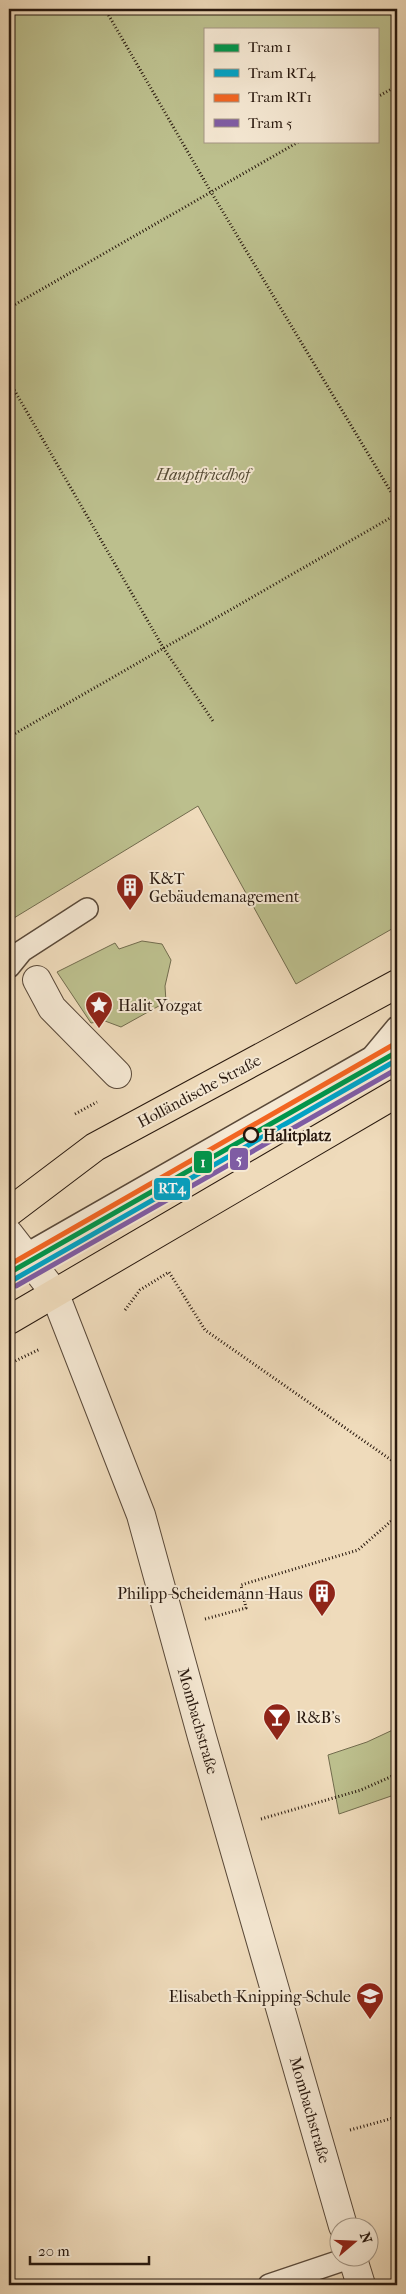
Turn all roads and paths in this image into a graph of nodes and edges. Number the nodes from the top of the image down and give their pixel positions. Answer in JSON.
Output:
{"nodes":[{"id":1,"x":105,"y":9,"type":"edge"},
{"id":2,"x":393,"y":9,"type":"edge"},
{"id":3,"x":397,"y":16,"type":"edge"},
{"id":4,"x":397,"y":86,"type":"edge"},
{"id":5,"x":378,"y":96,"type":"edge"},
{"id":6,"x":298,"y":142,"type":"edge"},
{"id":7,"x":211,"y":192,"type":"junction"},
{"id":8,"x":9,"y":308,"type":"edge"},
{"id":9,"x":9,"y":381,"type":"edge"},
{"id":10,"x":397,"y":502,"type":"edge"},
{"id":11,"x":397,"y":514,"type":"edge"},
{"id":12,"x":164,"y":648,"type":"junction"},
{"id":13,"x":213,"y":721,"type":"dead end"},
{"id":14,"x":9,"y":737,"type":"edge"},
{"id":15,"x":87,"y":909,"type":"dead end"},
{"id":16,"x":9,"y":967,"type":"edge"},
{"id":17,"x":37,"y":980,"type":"dead end"},
{"id":18,"x":397,"y":984,"type":"edge"},
{"id":19,"x":397,"y":1028,"type":"edge"},
{"id":20,"x":397,"y":1056,"type":"edge"},
{"id":21,"x":372,"y":1058,"type":"junction"},
{"id":22,"x":117,"y":1074,"type":"dead end"},
{"id":23,"x":397,"y":1093,"type":"edge"},
{"id":24,"x":9,"y":1212,"type":"edge"},
{"id":25,"x":9,"y":1234,"type":"edge"},
{"id":26,"x":26,"y":1255,"type":"junction"},
{"id":27,"x":54,"y":1292,"type":"junction"},
{"id":28,"x":125,"y":1310,"type":"dead end"},
{"id":29,"x":9,"y":1320,"type":"edge"},
{"id":30,"x":23,"y":1357,"type":"dead end"},
{"id":31,"x":9,"y":1364,"type":"edge"},
{"id":32,"x":397,"y":1464,"type":"edge"},
{"id":33,"x":397,"y":1516,"type":"edge"},
{"id":34,"x":230,"y":1612,"type":"dead end"},
{"id":35,"x":397,"y":1774,"type":"edge"},
{"id":36,"x":229,"y":1829,"type":"junction"},
{"id":37,"x":397,"y":2117,"type":"edge"},
{"id":38,"x":318,"y":2139,"type":"junction"},
{"id":39,"x":340,"y":2216,"type":"edge"},
{"id":40,"x":328,"y":2265,"type":"edge"},
{"id":41,"x":355,"y":2266,"type":"edge"},
{"id":42,"x":269,"y":2285,"type":"edge"},
{"id":43,"x":361,"y":2285,"type":"edge"}],
"edges":[{"from":1,"to":7,"type":"path"},
{"from":2,"to":3,"type":"path"},
{"from":4,"to":5,"type":"path"},
{"from":6,"to":7,"type":"path"},
{"from":7,"to":8,"type":"path"},
{"from":7,"to":10,"type":"path"},
{"from":9,"to":12,"type":"path"},
{"from":11,"to":12,"type":"path"},
{"from":12,"to":13,"type":"path"},
{"from":12,"to":14,"type":"path"},
{"from":15,"to":16,"type":"lane"},
{"from":17,"to":22,"type":"street"},
{"from":18,"to":24,"type":"main road","name":"Holländische Straße"},
{"from":19,"to":21,"type":"lane"},
{"from":20,"to":21,"type":"lane"},
{"from":21,"to":26,"type":"lane"},
{"from":23,"to":27,"type":"main road"},
{"from":25,"to":26,"type":"street","name":"Mombachstraße"},
{"from":26,"to":27,"type":"street","name":"Mombachstraße"},
{"from":27,"to":29,"type":"main road"},
{"from":27,"to":36,"type":"street","name":"Mombachstraße"},
{"from":28,"to":32,"type":"path"},
{"from":30,"to":31,"type":"path"},
{"from":33,"to":34,"type":"path"},
{"from":35,"to":36,"type":"path"},
{"from":36,"to":38,"type":"street","name":"Mombachstraße"},
{"from":37,"to":38,"type":"path"},
{"from":38,"to":39,"type":"street","name":"Mombachstraße"},
{"from":40,"to":42,"type":"lane"},
{"from":41,"to":43,"type":"street"}]}
